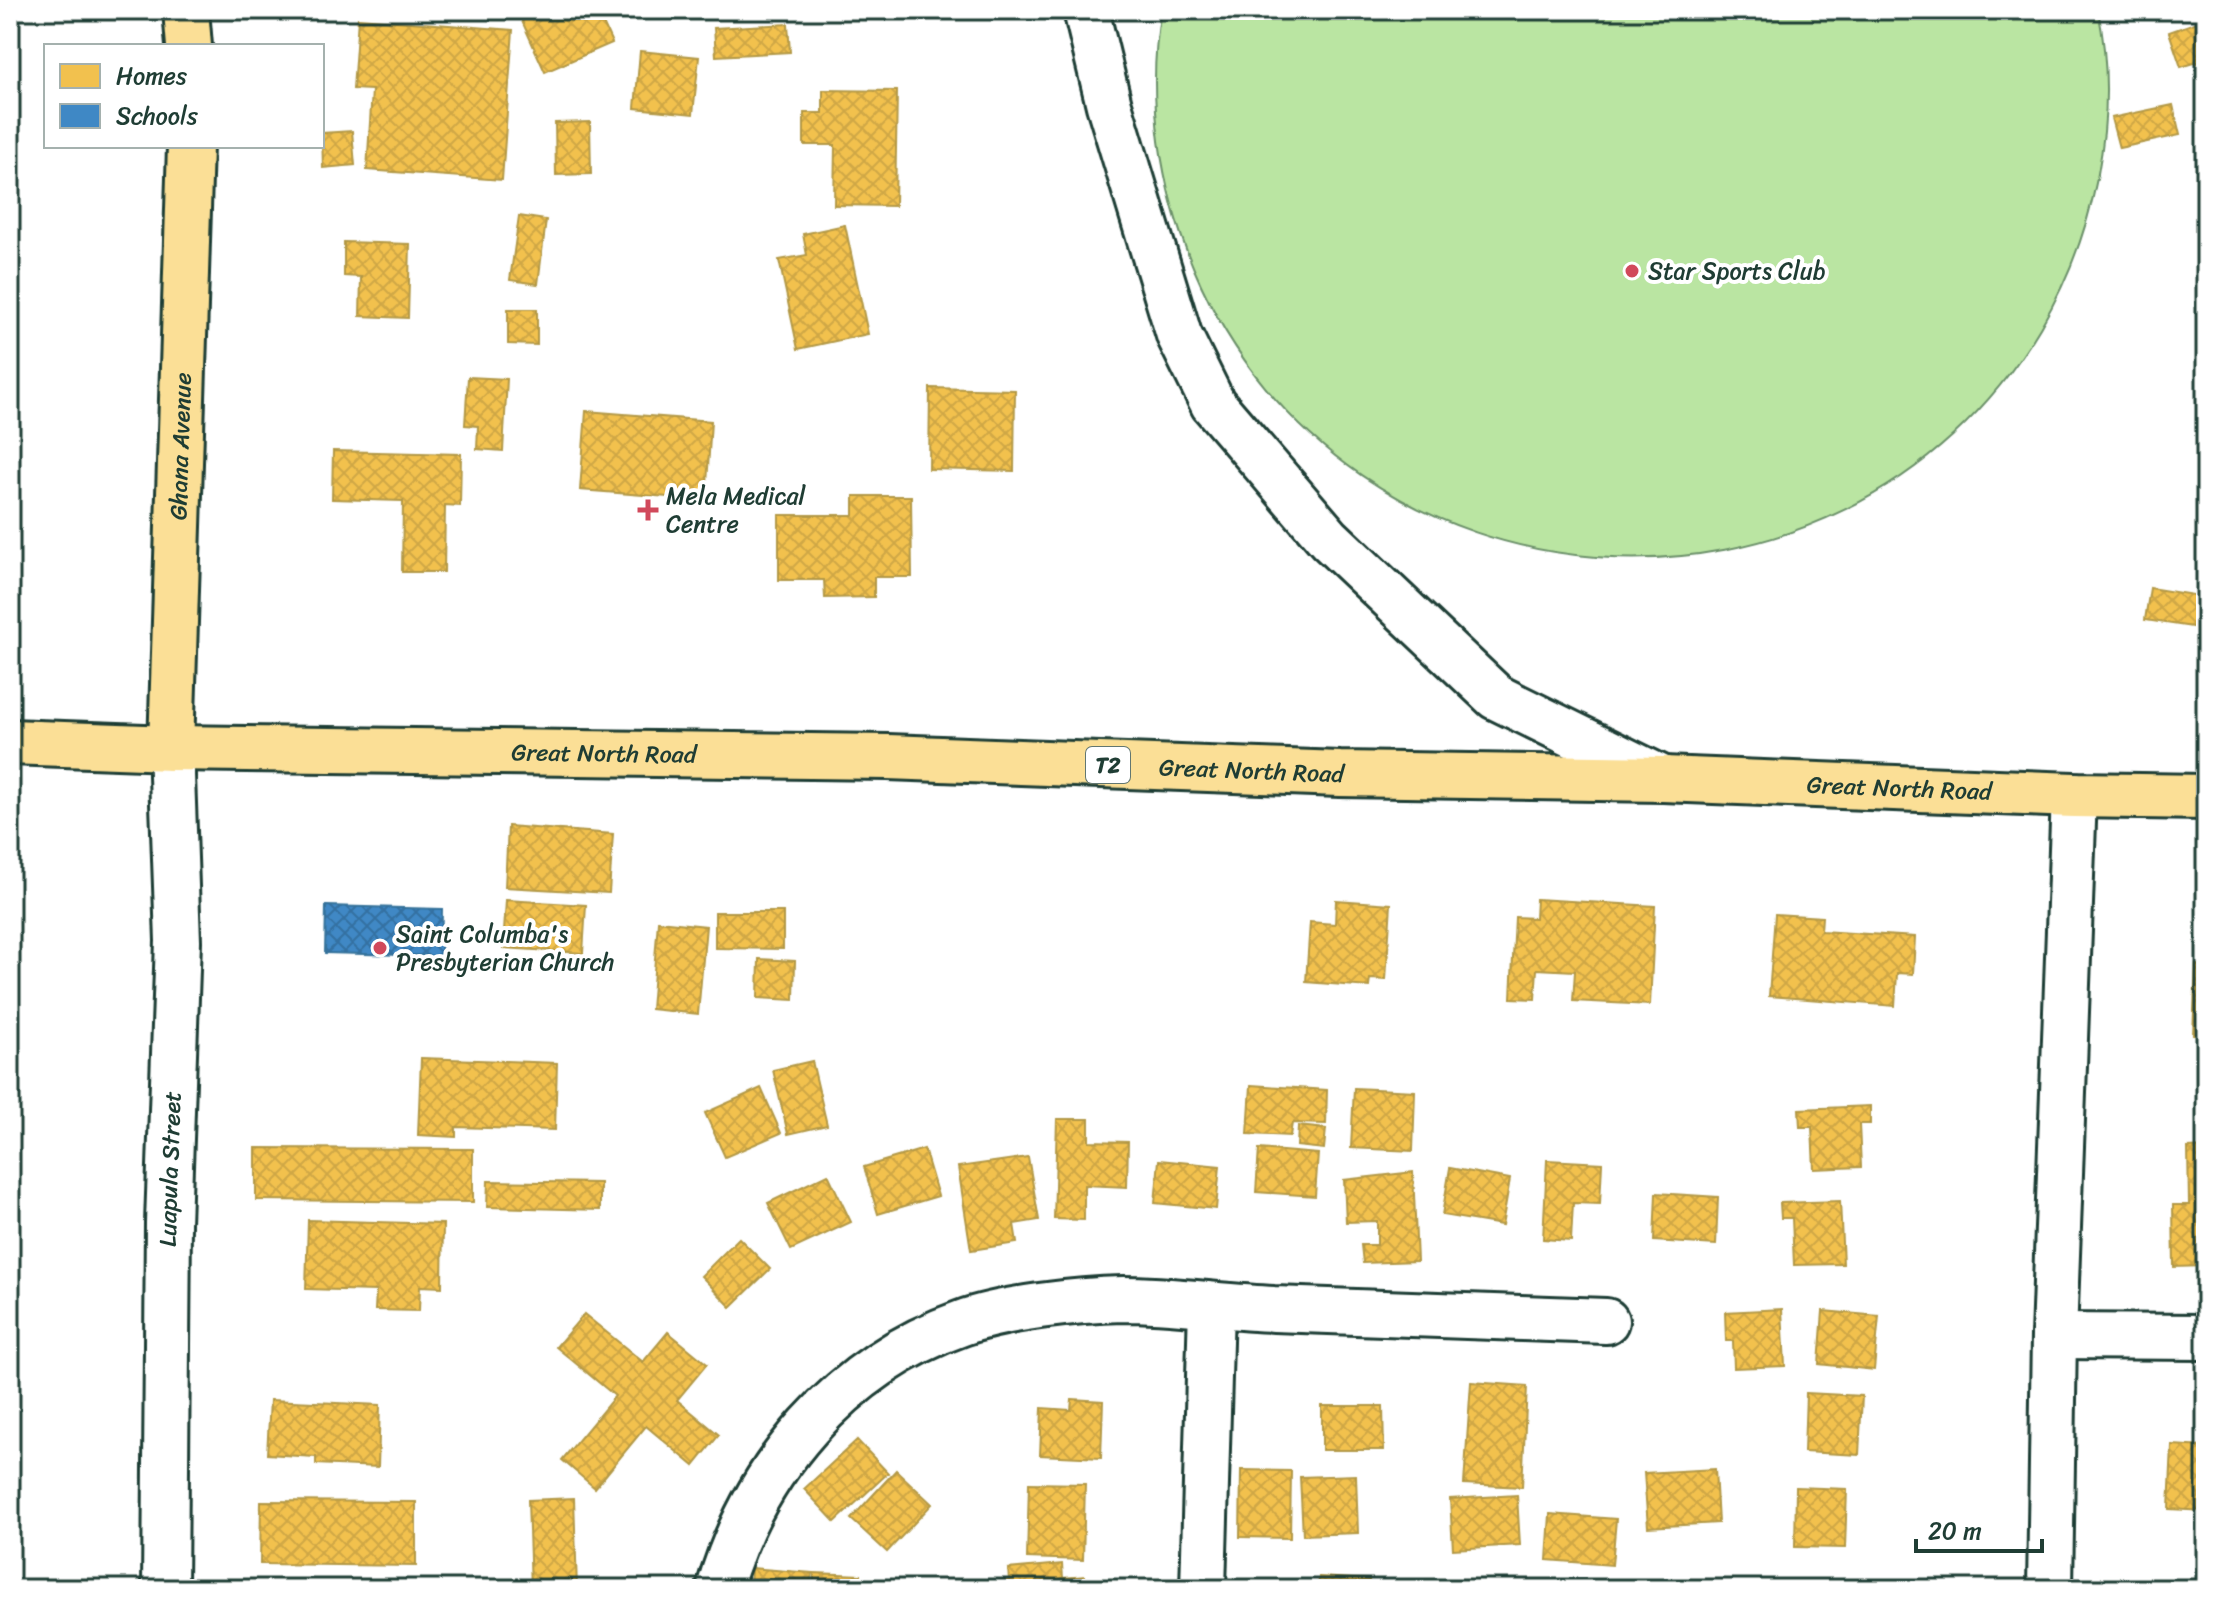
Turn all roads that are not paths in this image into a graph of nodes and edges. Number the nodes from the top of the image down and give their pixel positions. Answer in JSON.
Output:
{"nodes":[{"id":1,"x":186,"y":10,"type":"edge"},
{"id":2,"x":1086,"y":10,"type":"edge"},
{"id":3,"x":189,"y":44,"type":"edge"},
{"id":4,"x":190,"y":148,"type":"edge"},
{"id":5,"x":10,"y":742,"type":"edge"},
{"id":6,"x":171,"y":748,"type":"junction"},
{"id":7,"x":1663,"y":779,"type":"junction"},
{"id":8,"x":2074,"y":795,"type":"junction"},
{"id":9,"x":2206,"y":797,"type":"edge"},
{"id":10,"x":1211,"y":1306,"type":"junction"},
{"id":11,"x":1606,"y":1321,"type":"dead end"},
{"id":12,"x":2054,"y":1336,"type":"junction"},
{"id":13,"x":2206,"y":1337,"type":"edge"},
{"id":14,"x":165,"y":1589,"type":"edge"},
{"id":15,"x":719,"y":1589,"type":"edge"},
{"id":16,"x":1203,"y":1589,"type":"edge"},
{"id":17,"x":2050,"y":1589,"type":"edge"}],
"edges":[{"from":1,"to":3,"type":"main road"},
{"from":2,"to":7,"type":"street"},
{"from":4,"to":6,"type":"main road","name":"Ghana Avenue"},
{"from":5,"to":6,"type":"main road","name":"Great North Road","number":"T2"},
{"from":6,"to":7,"type":"main road","name":"Great North Road","number":"T2"},
{"from":6,"to":14,"type":"street","name":"Luapula Street"},
{"from":7,"to":8,"type":"main road","name":"Great North Road","number":"T2"},
{"from":8,"to":9,"type":"main road","name":"Great North Road","number":"T2"},
{"from":8,"to":12,"type":"street"},
{"from":10,"to":11,"type":"street"},
{"from":10,"to":15,"type":"street"},
{"from":10,"to":16,"type":"street"},
{"from":12,"to":13,"type":"street"},
{"from":12,"to":17,"type":"street"}]}
